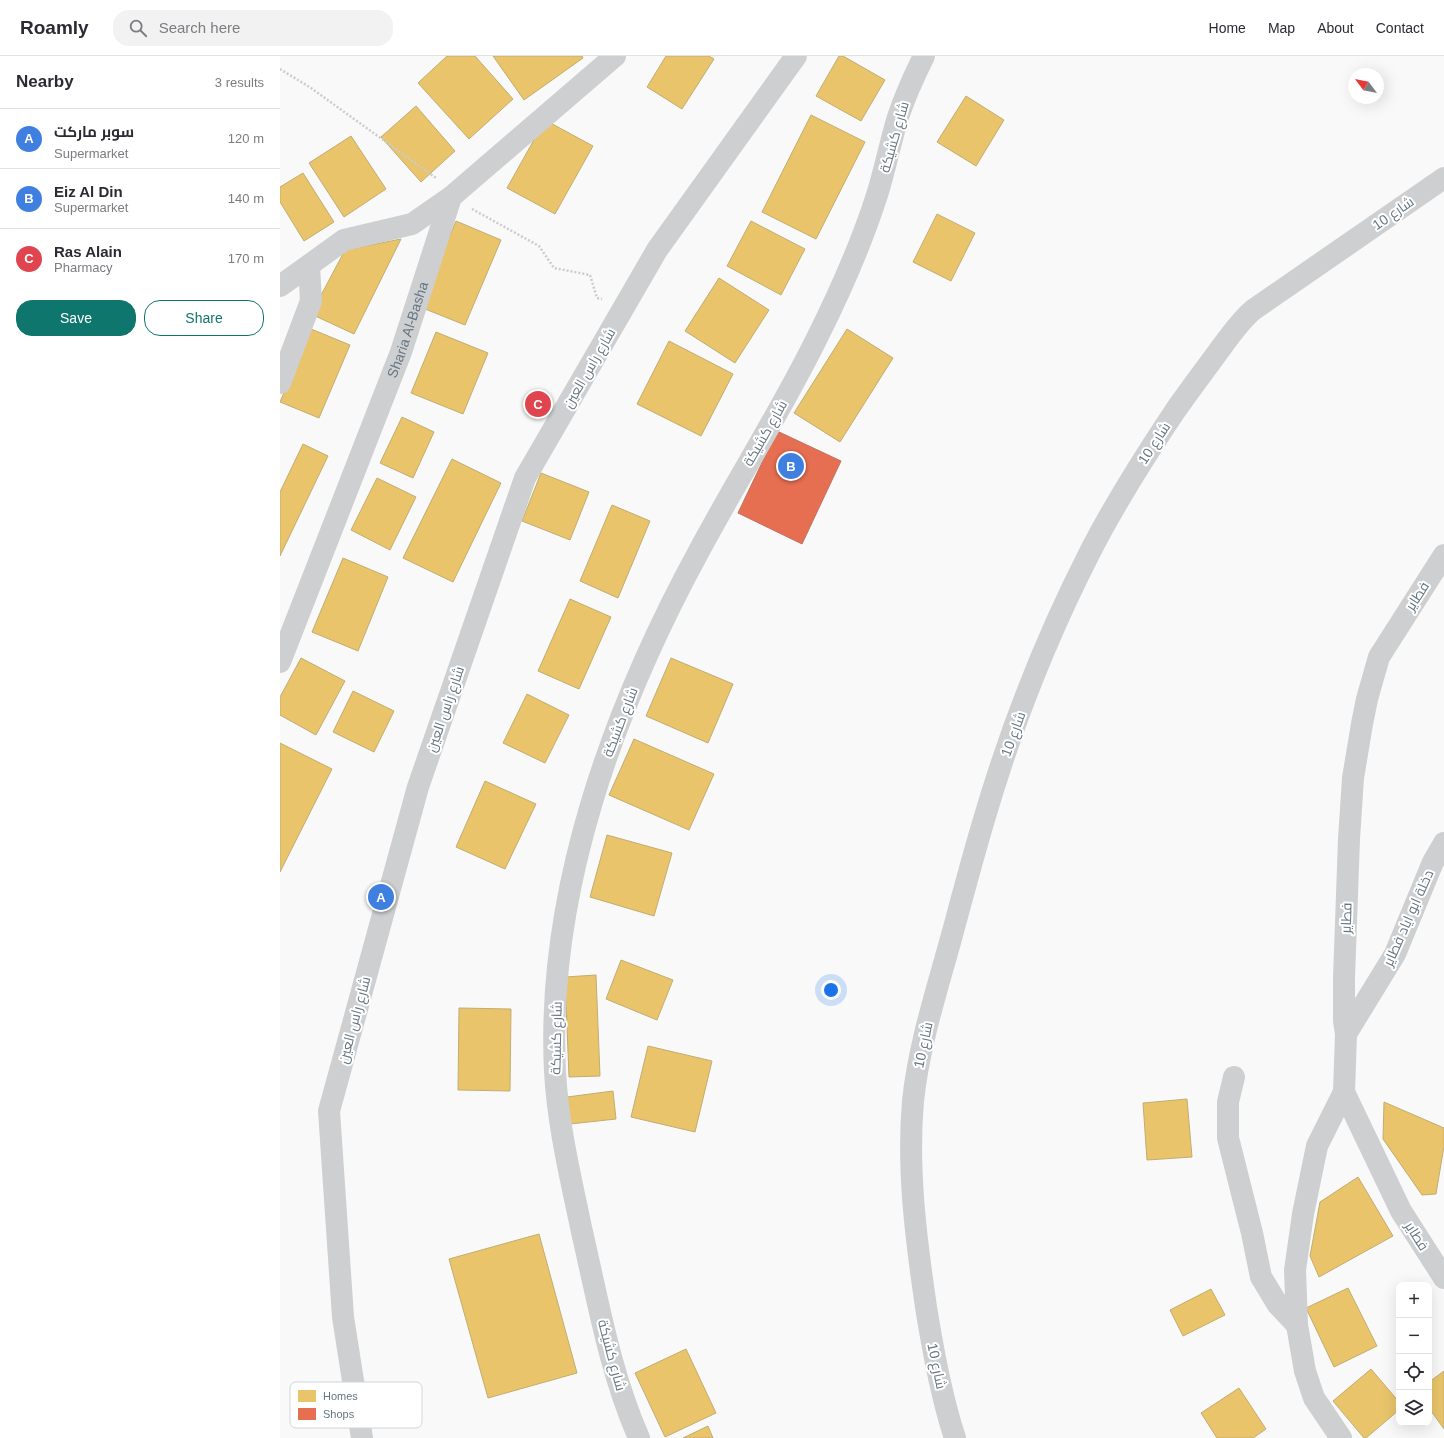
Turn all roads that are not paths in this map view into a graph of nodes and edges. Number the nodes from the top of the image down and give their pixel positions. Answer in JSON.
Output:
{"nodes":[{"id":1,"x":615,"y":56,"type":"edge"},
{"id":2,"x":796,"y":56,"type":"edge"},
{"id":3,"x":924,"y":56,"type":"edge"},
{"id":4,"x":1444,"y":178,"type":"edge"},
{"id":5,"x":451,"y":197,"type":"junction"},
{"id":6,"x":309,"y":266,"type":"junction"},
{"id":7,"x":280,"y":286,"type":"edge"},
{"id":8,"x":280,"y":383,"type":"edge"},
{"id":9,"x":1444,"y":555,"type":"edge"},
{"id":10,"x":280,"y":662,"type":"edge"},
{"id":11,"x":1444,"y":843,"type":"edge"},
{"id":12,"x":1346,"y":1034,"type":"junction"},
{"id":13,"x":1234,"y":1077,"type":"dead end"},
{"id":14,"x":1344,"y":1092,"type":"junction"},
{"id":15,"x":1444,"y":1278,"type":"edge"},
{"id":16,"x":1297,"y":1325,"type":"junction"},
{"id":17,"x":353,"y":1382,"type":"edge"},
{"id":18,"x":360,"y":1428,"type":"edge"},
{"id":19,"x":362,"y":1438,"type":"edge"},
{"id":20,"x":638,"y":1438,"type":"edge"},
{"id":21,"x":955,"y":1438,"type":"edge"},
{"id":22,"x":1340,"y":1438,"type":"edge"}],
"edges":[{"from":1,"to":5,"type":"street"},
{"from":2,"to":17,"type":"street","name":"شارع راس العين"},
{"from":3,"to":20,"type":"street","name":"شارع كشيكة"},
{"from":4,"to":21,"type":"street","name":"شارع 10"},
{"from":5,"to":6,"type":"street"},
{"from":5,"to":10,"type":"street","name":"Sharia Al-Basha"},
{"from":6,"to":7,"type":"street"},
{"from":6,"to":8,"type":"street"},
{"from":9,"to":12,"type":"street","name":"فطاير"},
{"from":11,"to":12,"type":"street","name":"دخلة ابو اياد فطاير"},
{"from":12,"to":14,"type":"street","name":"فطاير"},
{"from":13,"to":16,"type":"street"},
{"from":14,"to":15,"type":"street","name":"فطاير"},
{"from":14,"to":16,"type":"street"},
{"from":16,"to":22,"type":"street"},
{"from":18,"to":19,"type":"street","name":"شارع راس العين"}]}
